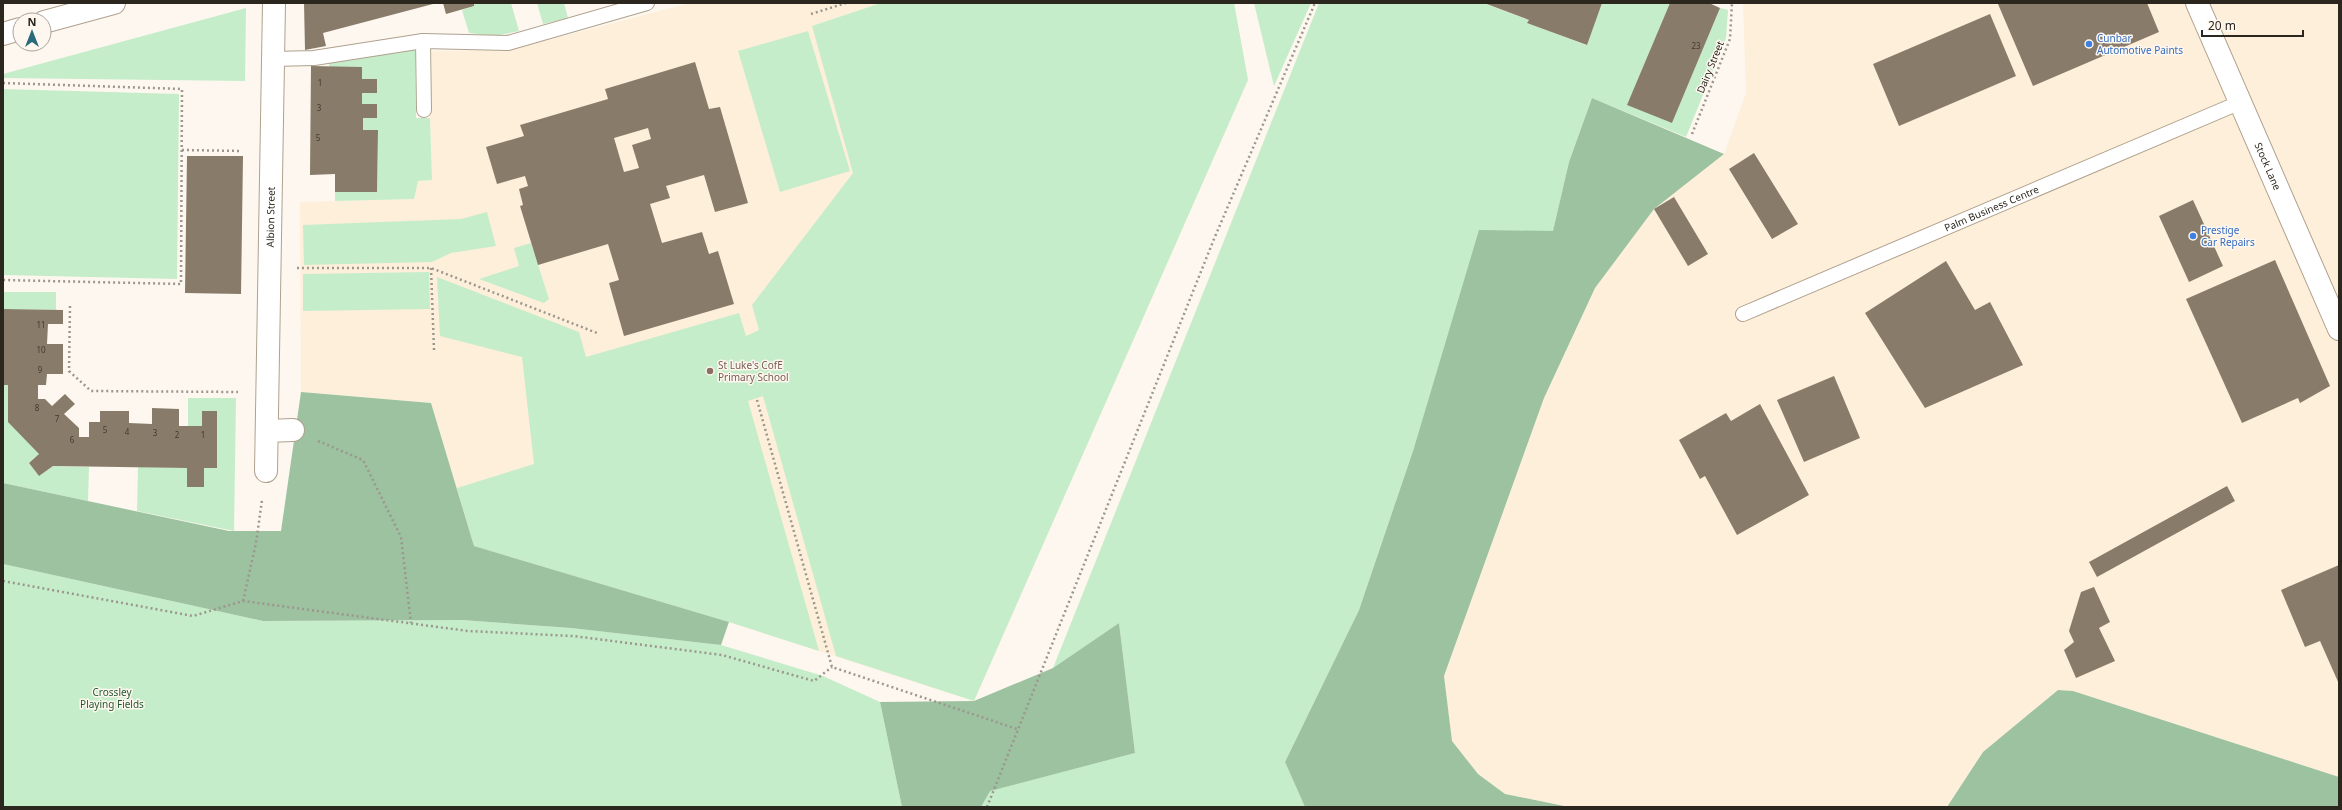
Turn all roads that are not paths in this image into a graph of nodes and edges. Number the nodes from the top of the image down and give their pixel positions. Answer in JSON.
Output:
{"nodes":[{"id":1,"x":114,"y":3,"type":"edge"},
{"id":2,"x":274,"y":3,"type":"edge"},
{"id":3,"x":647,"y":3,"type":"edge"},
{"id":4,"x":2197,"y":3,"type":"edge"},
{"id":5,"x":52,"y":20,"type":"edge"},
{"id":6,"x":423,"y":41,"type":"junction"},
{"id":7,"x":272,"y":59,"type":"junction"},
{"id":8,"x":2241,"y":102,"type":"junction"},
{"id":9,"x":424,"y":110,"type":"dead end"},
{"id":10,"x":1743,"y":314,"type":"dead end"},
{"id":11,"x":2339,"y":329,"type":"edge"},
{"id":12,"x":293,"y":430,"type":"road end"},
{"id":13,"x":267,"y":431,"type":"junction"},
{"id":14,"x":266,"y":471,"type":"road end"}],
"edges":[{"from":1,"to":5,"type":"street"},
{"from":2,"to":7,"type":"street","name":"Albion Street"},
{"from":3,"to":6,"type":"lane"},
{"from":4,"to":8,"type":"street","name":"Stock Lane"},
{"from":6,"to":7,"type":"lane"},
{"from":6,"to":9,"type":"lane"},
{"from":7,"to":13,"type":"street","name":"Albion Street"},
{"from":8,"to":10,"type":"lane","name":"Palm Business Centre"},
{"from":8,"to":11,"type":"street","name":"Stock Lane"},
{"from":12,"to":13,"type":"street"},
{"from":13,"to":14,"type":"street","name":"Albion Street"}]}
